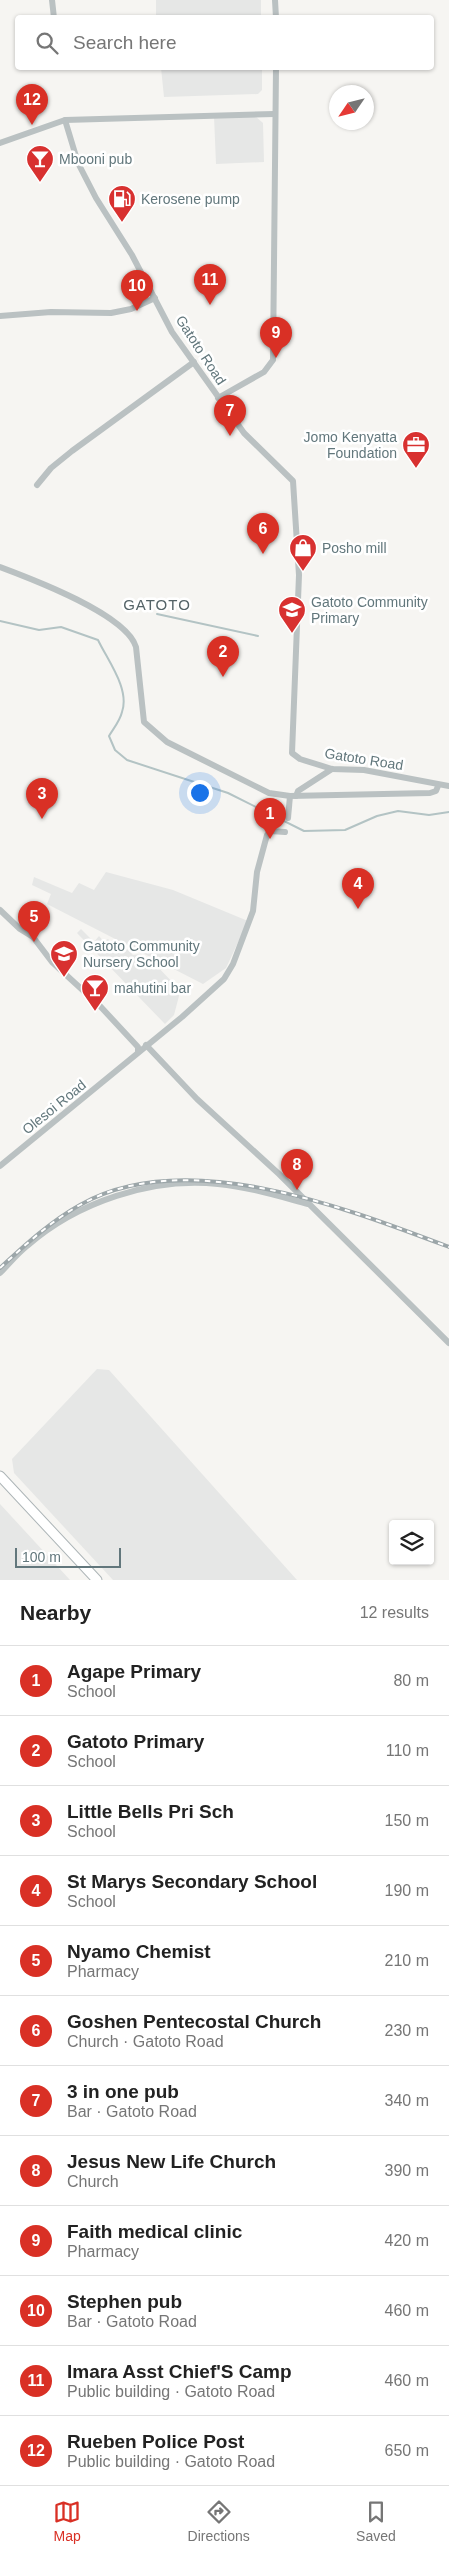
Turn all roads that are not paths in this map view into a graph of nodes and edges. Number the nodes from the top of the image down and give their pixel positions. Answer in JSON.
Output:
{"nodes":[{"id":1,"x":52,"y":0,"type":"edge"},
{"id":2,"x":275,"y":0,"type":"edge"},
{"id":3,"x":54,"y":15,"type":"edge"},
{"id":4,"x":276,"y":15,"type":"edge"},
{"id":5,"x":276,"y":70,"type":"edge"},
{"id":6,"x":274,"y":114,"type":"junction"},
{"id":7,"x":65,"y":120,"type":"junction"},
{"id":8,"x":0,"y":143,"type":"edge"},
{"id":9,"x":155,"y":298,"type":"junction"},
{"id":10,"x":0,"y":316,"type":"edge"},
{"id":11,"x":194,"y":362,"type":"junction"},
{"id":12,"x":218,"y":398,"type":"junction"},
{"id":13,"x":37,"y":485,"type":"dead end"},
{"id":14,"x":0,"y":567,"type":"edge"},
{"id":15,"x":332,"y":769,"type":"junction"},
{"id":16,"x":438,"y":786,"type":"junction"},
{"id":17,"x":449,"y":786,"type":"edge"},
{"id":18,"x":293,"y":796,"type":"junction"},
{"id":19,"x":288,"y":818,"type":"dead end"},
{"id":20,"x":285,"y":832,"type":"dead end"},
{"id":21,"x":0,"y":910,"type":"edge"},
{"id":22,"x":146,"y":1045,"type":"junction"},
{"id":23,"x":138,"y":1052,"type":"junction"},
{"id":24,"x":0,"y":1166,"type":"edge"},
{"id":25,"x":309,"y":1204,"type":"junction"},
{"id":26,"x":0,"y":1273,"type":"edge"},
{"id":27,"x":449,"y":1343,"type":"edge"},
{"id":28,"x":0,"y":1476,"type":"edge"},
{"id":29,"x":97,"y":1580,"type":"edge"}],
"edges":[{"from":1,"to":3,"type":"street"},
{"from":2,"to":4,"type":"street"},
{"from":5,"to":6,"type":"street"},
{"from":6,"to":7,"type":"street"},
{"from":6,"to":12,"type":"street"},
{"from":7,"to":8,"type":"street"},
{"from":7,"to":9,"type":"street","name":"Gatoto Road"},
{"from":9,"to":10,"type":"street"},
{"from":9,"to":11,"type":"street","name":"Gatoto Road"},
{"from":11,"to":12,"type":"street","name":"Gatoto Road"},
{"from":11,"to":13,"type":"street"},
{"from":12,"to":15,"type":"street","name":"Gatoto Road"},
{"from":14,"to":18,"type":"street"},
{"from":15,"to":16,"type":"street","name":"Gatoto Road"},
{"from":15,"to":18,"type":"street"},
{"from":16,"to":17,"type":"street","name":"Gatoto Road"},
{"from":16,"to":18,"type":"street"},
{"from":18,"to":19,"type":"street"},
{"from":20,"to":22,"type":"street","name":"Olesoi Road"},
{"from":21,"to":23,"type":"street"},
{"from":22,"to":23,"type":"street","name":"Olesoi Road"},
{"from":22,"to":25,"type":"street"},
{"from":23,"to":24,"type":"street","name":"Olesoi Road"},
{"from":25,"to":26,"type":"street"},
{"from":25,"to":27,"type":"street"},
{"from":28,"to":29,"type":"main road"}]}
